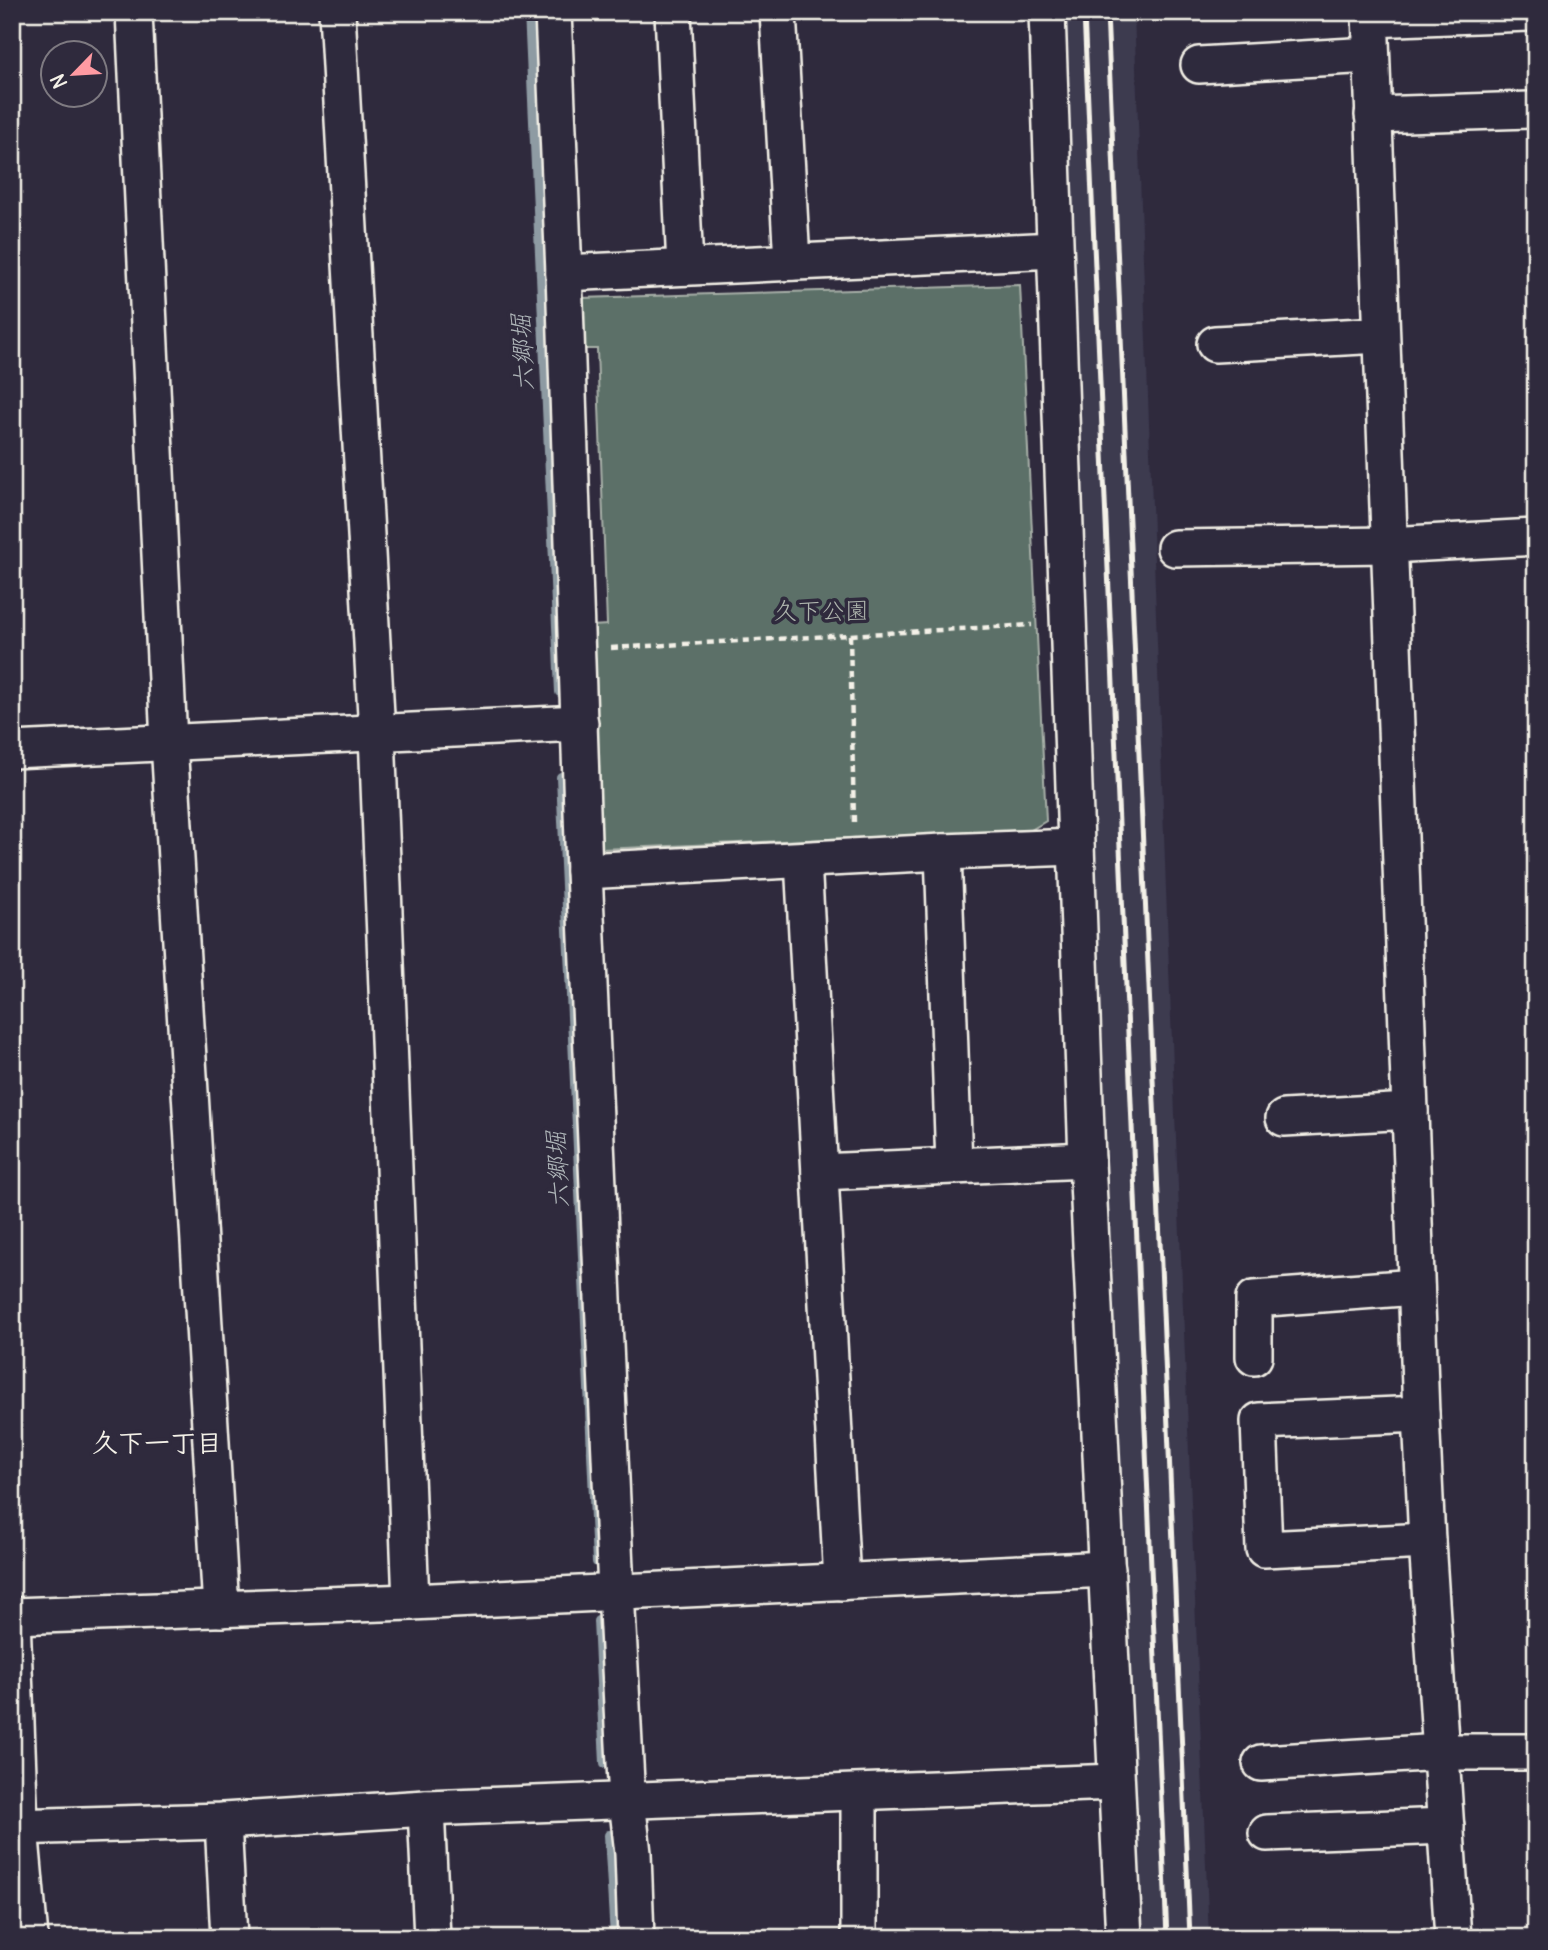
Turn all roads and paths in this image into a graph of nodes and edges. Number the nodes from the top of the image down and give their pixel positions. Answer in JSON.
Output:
{"nodes":[{"id":1,"x":134,"y":12,"type":"edge"},
{"id":2,"x":337,"y":12,"type":"edge"},
{"id":3,"x":553,"y":12,"type":"edge"},
{"id":4,"x":673,"y":12,"type":"edge"},
{"id":5,"x":778,"y":12,"type":"edge"},
{"id":6,"x":1047,"y":12,"type":"edge"},
{"id":7,"x":1529,"y":13,"type":"edge"},
{"id":8,"x":1370,"y":16,"type":"edge"},
{"id":9,"x":1371,"y":55,"type":"junction"},
{"id":10,"x":1199,"y":65,"type":"dead end"},
{"id":11,"x":1530,"y":110,"type":"dead end"},
{"id":12,"x":1373,"y":115,"type":"junction"},
{"id":13,"x":1055,"y":250,"type":"junction"},
{"id":14,"x":792,"y":262,"type":"junction"},
{"id":15,"x":685,"y":267,"type":"junction"},
{"id":16,"x":564,"y":273,"type":"junction"},
{"id":17,"x":1381,"y":335,"type":"junction"},
{"id":18,"x":1215,"y":344,"type":"dead end"},
{"id":19,"x":1536,"y":537,"type":"edge"},
{"id":20,"x":1389,"y":545,"type":"junction"},
{"id":21,"x":1175,"y":548,"type":"dead end"},
{"id":22,"x":1037,"y":624,"type":"dead end"},
{"id":23,"x":850,"y":635,"type":"junction"},
{"id":24,"x":607,"y":649,"type":"dead end"},
{"id":25,"x":580,"y":723,"type":"junction"},
{"id":26,"x":377,"y":733,"type":"junction"},
{"id":27,"x":169,"y":742,"type":"junction"},
{"id":28,"x":12,"y":750,"type":"edge"},
{"id":29,"x":854,"y":811,"type":"dead end"},
{"id":30,"x":1076,"y":847,"type":"junction"},
{"id":31,"x":943,"y":852,"type":"junction"},
{"id":32,"x":803,"y":860,"type":"junction"},
{"id":33,"x":584,"y":871,"type":"junction"},
{"id":34,"x":1410,"y":1111,"type":"junction"},
{"id":35,"x":1284,"y":1118,"type":"dead end"},
{"id":36,"x":1087,"y":1160,"type":"junction"},
{"id":37,"x":954,"y":1166,"type":"junction"},
{"id":38,"x":820,"y":1172,"type":"junction"},
{"id":39,"x":1416,"y":1287,"type":"junction"},
{"id":40,"x":1254,"y":1357,"type":"dead end"},
{"id":41,"x":1421,"y":1414,"type":"junction"},
{"id":42,"x":1427,"y":1541,"type":"junction"},
{"id":43,"x":1107,"y":1569,"type":"junction"},
{"id":44,"x":842,"y":1582,"type":"junction"},
{"id":45,"x":616,"y":1591,"type":"junction"},
{"id":46,"x":411,"y":1602,"type":"junction"},
{"id":47,"x":221,"y":1609,"type":"junction"},
{"id":48,"x":12,"y":1616,"type":"edge"},
{"id":49,"x":1441,"y":1752,"type":"junction"},
{"id":50,"x":1536,"y":1752,"type":"edge"},
{"id":51,"x":1261,"y":1763,"type":"dead end"},
{"id":52,"x":1116,"y":1782,"type":"junction"},
{"id":53,"x":859,"y":1793,"type":"junction"},
{"id":54,"x":627,"y":1801,"type":"junction"},
{"id":55,"x":426,"y":1808,"type":"junction"},
{"id":56,"x":223,"y":1821,"type":"junction"},
{"id":57,"x":1446,"y":1826,"type":"junction"},
{"id":58,"x":16,"y":1827,"type":"edge"},
{"id":59,"x":1267,"y":1833,"type":"dead end"},
{"id":60,"x":30,"y":1938,"type":"edge"},
{"id":61,"x":229,"y":1938,"type":"edge"},
{"id":62,"x":432,"y":1938,"type":"edge"},
{"id":63,"x":636,"y":1938,"type":"edge"},
{"id":64,"x":859,"y":1938,"type":"edge"},
{"id":65,"x":1124,"y":1938,"type":"edge"},
{"id":66,"x":1453,"y":1938,"type":"edge"}],
"edges":[{"from":1,"to":27,"type":"street"},
{"from":2,"to":26,"type":"street"},
{"from":3,"to":16,"type":"street"},
{"from":4,"to":15,"type":"street"},
{"from":5,"to":14,"type":"street"},
{"from":6,"to":13,"type":"street"},
{"from":7,"to":8,"type":"street"},
{"from":8,"to":9,"type":"street"},
{"from":9,"to":10,"type":"street"},
{"from":9,"to":12,"type":"street"},
{"from":11,"to":12,"type":"street"},
{"from":12,"to":17,"type":"street"},
{"from":13,"to":14,"type":"street"},
{"from":13,"to":30,"type":"street"},
{"from":14,"to":15,"type":"street"},
{"from":15,"to":16,"type":"street"},
{"from":16,"to":25,"type":"street"},
{"from":17,"to":18,"type":"street"},
{"from":17,"to":20,"type":"street"},
{"from":19,"to":20,"type":"street"},
{"from":20,"to":21,"type":"street"},
{"from":20,"to":34,"type":"street"},
{"from":22,"to":23,"type":"path"},
{"from":23,"to":24,"type":"path"},
{"from":23,"to":29,"type":"path"},
{"from":25,"to":26,"type":"street"},
{"from":25,"to":33,"type":"street"},
{"from":26,"to":27,"type":"street"},
{"from":26,"to":46,"type":"street"},
{"from":27,"to":28,"type":"street"},
{"from":27,"to":47,"type":"street"},
{"from":30,"to":31,"type":"street"},
{"from":30,"to":36,"type":"street"},
{"from":31,"to":32,"type":"street"},
{"from":31,"to":37,"type":"street"},
{"from":32,"to":33,"type":"street"},
{"from":32,"to":38,"type":"street"},
{"from":33,"to":45,"type":"street"},
{"from":34,"to":35,"type":"street"},
{"from":34,"to":39,"type":"street"},
{"from":36,"to":37,"type":"street"},
{"from":36,"to":43,"type":"street"},
{"from":37,"to":38,"type":"street"},
{"from":38,"to":44,"type":"street"},
{"from":39,"to":40,"type":"street"},
{"from":39,"to":41,"type":"street"},
{"from":41,"to":42,"type":"street"},
{"from":41,"to":42,"type":"street"},
{"from":42,"to":49,"type":"street"},
{"from":43,"to":44,"type":"street"},
{"from":43,"to":52,"type":"street"},
{"from":44,"to":45,"type":"street"},
{"from":45,"to":46,"type":"street"},
{"from":45,"to":54,"type":"street"},
{"from":46,"to":47,"type":"street"},
{"from":47,"to":48,"type":"street"},
{"from":48,"to":58,"type":"street"},
{"from":49,"to":50,"type":"street"},
{"from":49,"to":51,"type":"street"},
{"from":49,"to":57,"type":"street"},
{"from":52,"to":53,"type":"street"},
{"from":52,"to":65,"type":"street"},
{"from":53,"to":54,"type":"street"},
{"from":53,"to":64,"type":"street"},
{"from":54,"to":55,"type":"street"},
{"from":54,"to":63,"type":"street"},
{"from":55,"to":56,"type":"street"},
{"from":55,"to":62,"type":"street"},
{"from":56,"to":58,"type":"street"},
{"from":56,"to":61,"type":"street"},
{"from":57,"to":59,"type":"street"},
{"from":57,"to":66,"type":"street"},
{"from":58,"to":60,"type":"street"}]}
